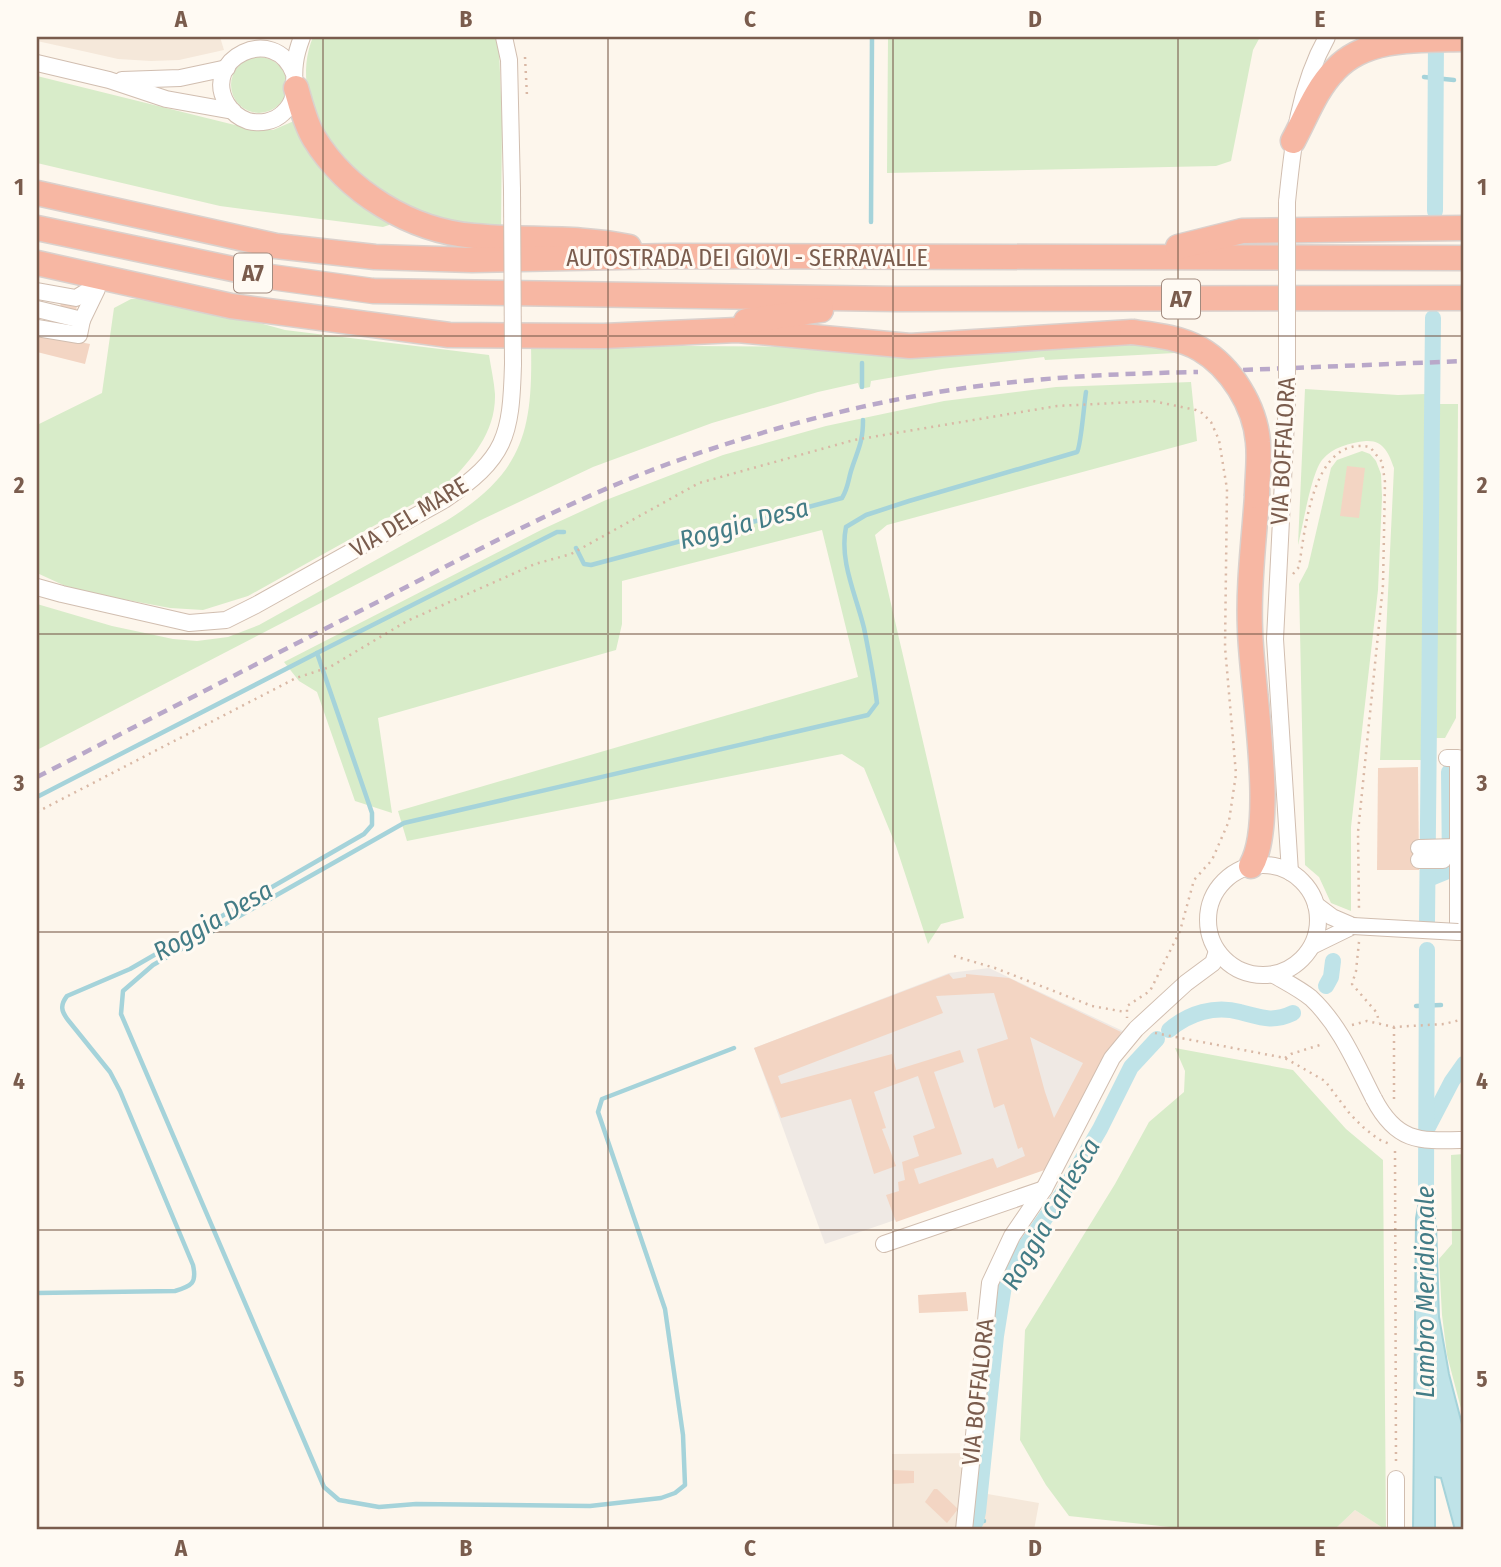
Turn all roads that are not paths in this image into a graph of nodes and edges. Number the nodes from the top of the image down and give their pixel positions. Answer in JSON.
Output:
{"nodes":[{"id":1,"x":276,"y":37,"type":"edge"},
{"id":2,"x":302,"y":37,"type":"edge"},
{"id":3,"x":504,"y":37,"type":"edge"},
{"id":4,"x":1328,"y":37,"type":"edge"},
{"id":5,"x":1464,"y":39,"type":"edge"},
{"id":6,"x":261,"y":48,"type":"junction"},
{"id":7,"x":37,"y":63,"type":"edge"},
{"id":8,"x":227,"y":68,"type":"junction"},
{"id":9,"x":109,"y":80,"type":"junction"},
{"id":10,"x":295,"y":81,"type":"junction"},
{"id":11,"x":233,"y":111,"type":"junction"},
{"id":12,"x":1293,"y":141,"type":"junction"},
{"id":13,"x":37,"y":193,"type":"edge"},
{"id":14,"x":37,"y":228,"type":"edge"},
{"id":15,"x":1464,"y":228,"type":"edge"},
{"id":16,"x":670,"y":256,"type":"junction"},
{"id":17,"x":1140,"y":256,"type":"junction"},
{"id":18,"x":1464,"y":258,"type":"edge"},
{"id":19,"x":37,"y":263,"type":"edge"},
{"id":20,"x":153,"y":289,"type":"junction"},
{"id":21,"x":92,"y":290,"type":"junction"},
{"id":22,"x":37,"y":291,"type":"edge"},
{"id":23,"x":1464,"y":298,"type":"edge"},
{"id":24,"x":897,"y":299,"type":"junction"},
{"id":25,"x":37,"y":309,"type":"edge"},
{"id":26,"x":82,"y":320,"type":"junction"},
{"id":27,"x":37,"y":328,"type":"edge"},
{"id":28,"x":669,"y":332,"type":"junction"},
{"id":29,"x":37,"y":586,"type":"edge"},
{"id":30,"x":1447,"y":758,"type":"dead end"},
{"id":31,"x":1450,"y":851,"type":"junction"},
{"id":32,"x":1419,"y":854,"type":"dead end"},
{"id":33,"x":1251,"y":866,"type":"junction"},
{"id":34,"x":1290,"y":872,"type":"junction"},
{"id":35,"x":1316,"y":905,"type":"junction"},
{"id":36,"x":1357,"y":928,"type":"junction"},
{"id":37,"x":1461,"y":932,"type":"edge"},
{"id":38,"x":1312,"y":946,"type":"junction"},
{"id":39,"x":1217,"y":951,"type":"junction"},
{"id":40,"x":1274,"y":975,"type":"junction"},
{"id":41,"x":1464,"y":1140,"type":"edge"},
{"id":42,"x":1044,"y":1189,"type":"junction"},
{"id":43,"x":884,"y":1244,"type":"dead end"},
{"id":44,"x":1396,"y":1479,"type":"road end"},
{"id":45,"x":964,"y":1530,"type":"edge"},
{"id":46,"x":1396,"y":1530,"type":"edge"}],
"edges":[{"from":1,"to":6,"type":"street"},
{"from":2,"to":10,"type":"street"},
{"from":3,"to":29,"type":"street","name":"VIA DEL MARE","bridge":true},
{"from":4,"to":12,"type":"street","name":"VIA BOFFALORA"},
{"from":5,"to":12,"type":"highway"},
{"from":6,"to":8,"type":"street"},
{"from":6,"to":10,"type":"street"},
{"from":7,"to":9,"type":"street"},
{"from":8,"to":9,"type":"street"},
{"from":8,"to":11,"type":"street"},
{"from":9,"to":11,"type":"street"},
{"from":10,"to":11,"type":"street"},
{"from":10,"to":16,"type":"highway"},
{"from":12,"to":34,"type":"street","name":"VIA BOFFALORA","bridge":true},
{"from":13,"to":16,"type":"highway","name":"AUTOSTRADA DEI GIOVI - SERRAVALLE","number":"A7"},
{"from":14,"to":24,"type":"highway","name":"AUTOSTRADA DEI GIOVI - SERRAVALLE","number":"A7"},
{"from":15,"to":17,"type":"highway"},
{"from":16,"to":17,"type":"highway","name":"AUTOSTRADA DEI GIOVI - SERRAVALLE","number":"A7"},
{"from":17,"to":18,"type":"highway","name":"AUTOSTRADA DEI GIOVI - SERRAVALLE","number":"A7"},
{"from":19,"to":20,"type":"highway"},
{"from":20,"to":21,"type":"highway"},
{"from":20,"to":28,"type":"highway"},
{"from":21,"to":22,"type":"street"},
{"from":21,"to":26,"type":"street"},
{"from":23,"to":24,"type":"highway","name":"AUTOSTRADA DEI GIOVI - SERRAVALLE","number":"A7"},
{"from":24,"to":28,"type":"highway"},
{"from":25,"to":26,"type":"street"},
{"from":26,"to":27,"type":"street"},
{"from":28,"to":33,"type":"highway","bridge":true},
{"from":30,"to":31,"type":"street"},
{"from":31,"to":32,"type":"street"},
{"from":31,"to":37,"type":"street"},
{"from":33,"to":34,"type":"street"},
{"from":33,"to":39,"type":"street"},
{"from":34,"to":35,"type":"street"},
{"from":35,"to":36,"type":"street"},
{"from":35,"to":38,"type":"street"},
{"from":36,"to":37,"type":"street","bridge":true},
{"from":36,"to":38,"type":"street"},
{"from":38,"to":40,"type":"street"},
{"from":39,"to":40,"type":"street"},
{"from":39,"to":42,"type":"street","name":"VIA BOFFALORA"},
{"from":40,"to":41,"type":"street","bridge":true},
{"from":42,"to":43,"type":"street"},
{"from":42,"to":45,"type":"street","name":"VIA BOFFALORA"},
{"from":44,"to":46,"type":"street"}]}
